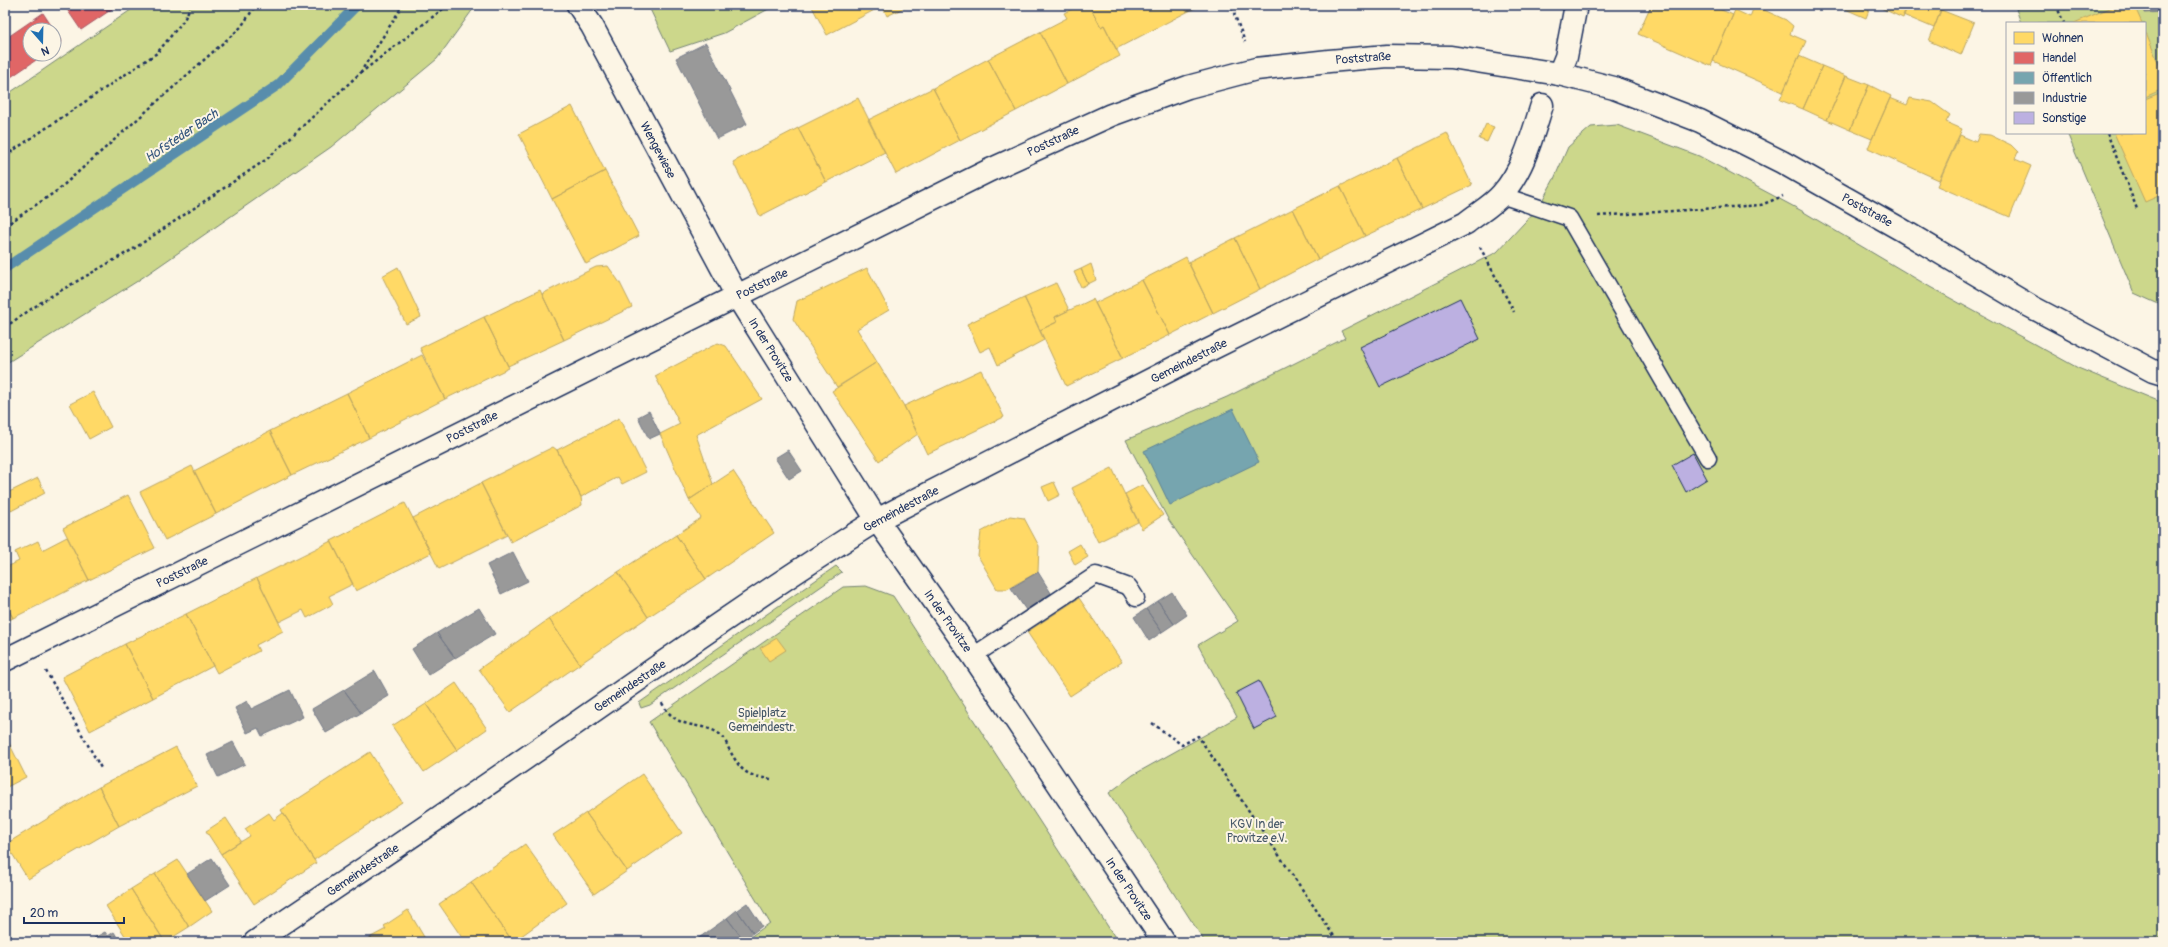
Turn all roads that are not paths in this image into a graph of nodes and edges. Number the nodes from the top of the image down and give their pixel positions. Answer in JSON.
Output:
{"nodes":[{"id":1,"x":578,"y":5,"type":"edge"},
{"id":2,"x":1576,"y":5,"type":"edge"},
{"id":3,"x":1559,"y":74,"type":"junction"},
{"id":4,"x":1542,"y":105,"type":"dead end"},
{"id":5,"x":1501,"y":195,"type":"junction"},
{"id":6,"x":737,"y":296,"type":"junction"},
{"id":7,"x":2163,"y":374,"type":"edge"},
{"id":8,"x":1708,"y":458,"type":"dead end"},
{"id":9,"x":878,"y":520,"type":"junction"},
{"id":10,"x":1136,"y":598,"type":"dead end"},
{"id":11,"x":973,"y":656,"type":"junction"},
{"id":12,"x":5,"y":660,"type":"edge"},
{"id":13,"x":255,"y":942,"type":"edge"},
{"id":14,"x":1164,"y":942,"type":"edge"}],
"edges":[{"from":1,"to":6,"type":"street","name":"Wengewiese"},
{"from":2,"to":3,"type":"street"},
{"from":3,"to":6,"type":"street","name":"Poststraße"},
{"from":3,"to":7,"type":"street","name":"Poststraße"},
{"from":4,"to":5,"type":"street","name":"Gemeindestraße"},
{"from":5,"to":8,"type":"lane"},
{"from":5,"to":9,"type":"street","name":"Gemeindestraße"},
{"from":6,"to":9,"type":"street","name":"In der Provitze"},
{"from":6,"to":12,"type":"street","name":"Poststraße"},
{"from":9,"to":11,"type":"street","name":"In der Provitze"},
{"from":9,"to":13,"type":"street","name":"Gemeindestraße"},
{"from":10,"to":11,"type":"lane"},
{"from":11,"to":14,"type":"street","name":"In der Provitze"}]}
